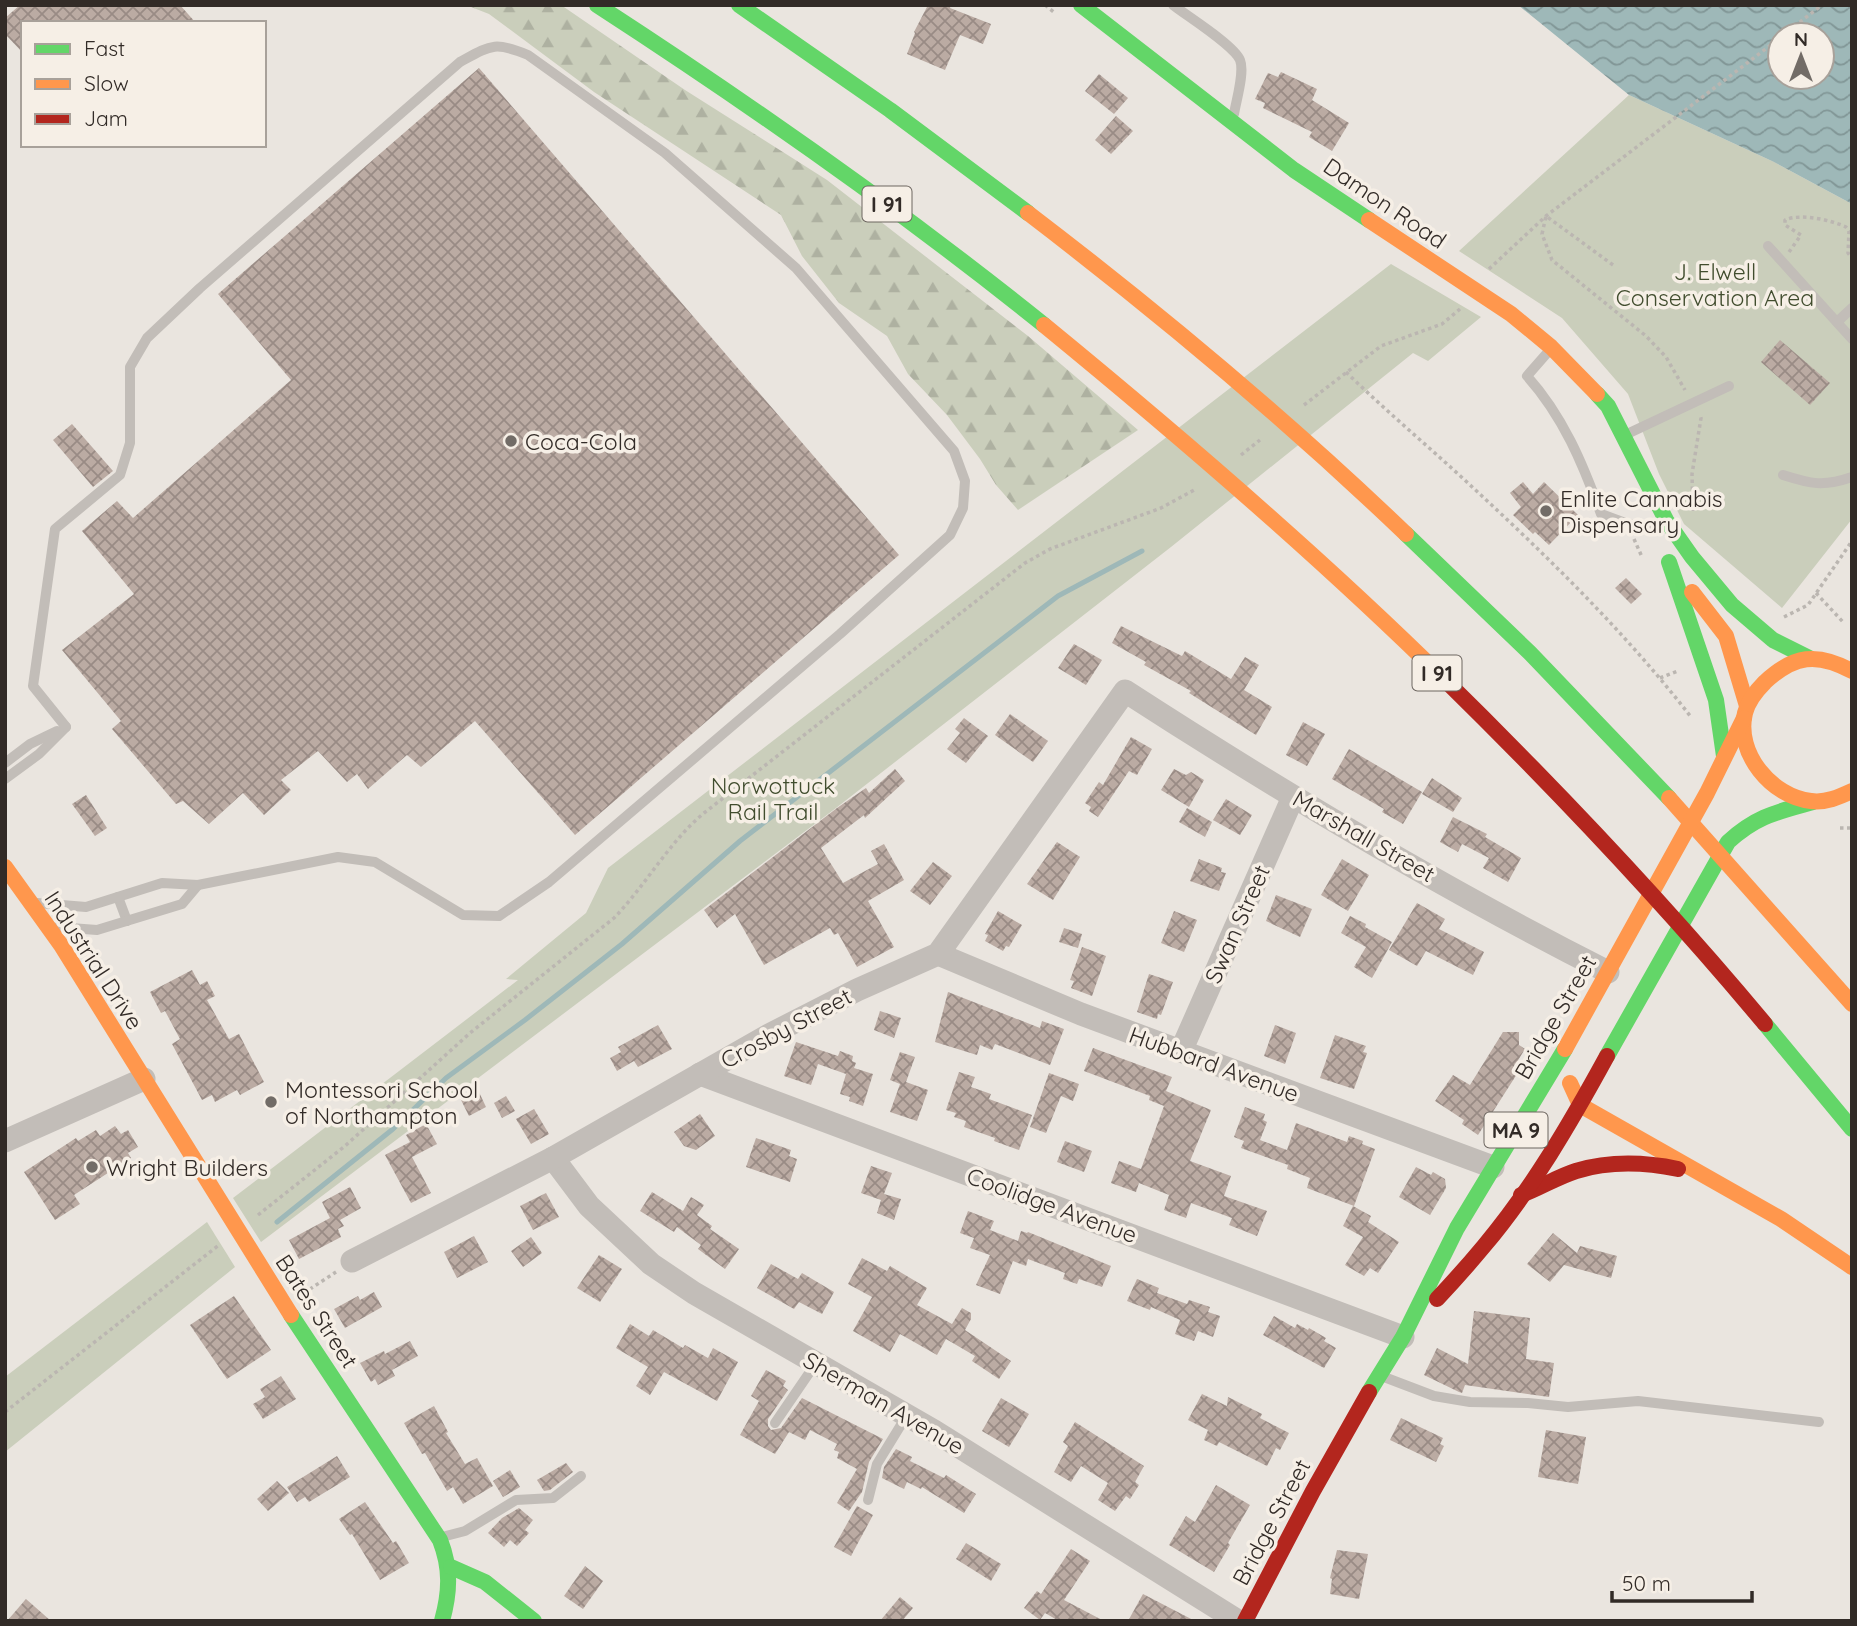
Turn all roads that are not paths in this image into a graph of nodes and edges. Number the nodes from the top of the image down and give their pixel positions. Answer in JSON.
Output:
{"nodes":[{"id":1,"x":597,"y":5,"type":"edge"},
{"id":2,"x":739,"y":5,"type":"edge"},
{"id":3,"x":1082,"y":5,"type":"edge"},
{"id":4,"x":1173,"y":5,"type":"edge"},
{"id":5,"x":1232,"y":124,"type":"junction"},
{"id":6,"x":1768,"y":246,"type":"dead end"},
{"id":7,"x":1852,"y":308,"type":"edge"},
{"id":8,"x":1837,"y":322,"type":"junction"},
{"id":9,"x":1852,"y":339,"type":"edge"},
{"id":10,"x":1551,"y":346,"type":"junction"},
{"id":11,"x":1729,"y":386,"type":"dead end"},
{"id":12,"x":1622,"y":436,"type":"junction"},
{"id":13,"x":1635,"y":463,"type":"junction"},
{"id":14,"x":1783,"y":475,"type":"dead end"},
{"id":15,"x":1852,"y":477,"type":"edge"},
{"id":16,"x":1661,"y":545,"type":"junction"},
{"id":17,"x":1837,"y":643,"type":"dead end"},
{"id":18,"x":1809,"y":658,"type":"junction"},
{"id":19,"x":1852,"y":671,"type":"edge"},
{"id":20,"x":1745,"y":712,"type":"junction"},
{"id":21,"x":66,"y":727,"type":"junction"},
{"id":22,"x":1724,"y":756,"type":"junction"},
{"id":23,"x":5,"y":763,"type":"edge"},
{"id":24,"x":5,"y":779,"type":"edge"},
{"id":25,"x":1852,"y":791,"type":"edge"},
{"id":26,"x":1293,"y":797,"type":"junction"},
{"id":27,"x":1813,"y":802,"type":"junction"},
{"id":28,"x":5,"y":867,"type":"edge"},
{"id":29,"x":198,"y":885,"type":"junction"},
{"id":30,"x":118,"y":897,"type":"junction"},
{"id":31,"x":30,"y":902,"type":"junction"},
{"id":32,"x":127,"y":921,"type":"junction"},
{"id":33,"x":47,"y":926,"type":"junction"},
{"id":34,"x":938,"y":954,"type":"junction"},
{"id":35,"x":1608,"y":972,"type":"junction"},
{"id":36,"x":1852,"y":1004,"type":"edge"},
{"id":37,"x":1576,"y":1030,"type":"junction"},
{"id":38,"x":1181,"y":1051,"type":"junction"},
{"id":39,"x":700,"y":1074,"type":"junction"},
{"id":40,"x":144,"y":1079,"type":"junction"},
{"id":41,"x":1580,"y":1105,"type":"junction"},
{"id":42,"x":1852,"y":1129,"type":"edge"},
{"id":43,"x":5,"y":1141,"type":"edge"},
{"id":44,"x":553,"y":1158,"type":"junction"},
{"id":45,"x":1493,"y":1167,"type":"junction"},
{"id":46,"x":1704,"y":1175,"type":"junction"},
{"id":47,"x":1519,"y":1196,"type":"junction"},
{"id":48,"x":352,"y":1261,"type":"road end"},
{"id":49,"x":1852,"y":1266,"type":"edge"},
{"id":50,"x":1403,"y":1337,"type":"junction"},
{"id":51,"x":816,"y":1363,"type":"junction"},
{"id":52,"x":1378,"y":1375,"type":"junction"},
{"id":53,"x":907,"y":1415,"type":"junction"},
{"id":54,"x":1819,"y":1422,"type":"dead end"},
{"id":55,"x":775,"y":1423,"type":"dead end"},
{"id":56,"x":581,"y":1476,"type":"dead end"},
{"id":57,"x":868,"y":1500,"type":"dead end"},
{"id":58,"x":439,"y":1538,"type":"junction"},
{"id":59,"x":451,"y":1567,"type":"junction"},
{"id":60,"x":442,"y":1621,"type":"edge"},
{"id":61,"x":534,"y":1621,"type":"edge"},
{"id":62,"x":1238,"y":1621,"type":"edge"},
{"id":63,"x":1245,"y":1621,"type":"edge"}],
"edges":[{"from":1,"to":42,"type":"main road","number":"I 91"},
{"from":2,"to":36,"type":"main road"},
{"from":3,"to":5,"type":"main road","name":"Damon Road"},
{"from":4,"to":5,"type":"lane"},
{"from":5,"to":10,"type":"main road","name":"Damon Road"},
{"from":6,"to":8,"type":"lane"},
{"from":7,"to":8,"type":"lane"},
{"from":8,"to":9,"type":"lane"},
{"from":10,"to":12,"type":"main road","name":"Damon Road"},
{"from":10,"to":16,"type":"lane"},
{"from":11,"to":12,"type":"lane"},
{"from":12,"to":13,"type":"main road","name":"Damon Road"},
{"from":13,"to":16,"type":"main road","name":"Damon Road"},
{"from":13,"to":18,"type":"main road","name":"Damon Road"},
{"from":14,"to":15,"type":"lane"},
{"from":16,"to":20,"type":"main road","name":"Damon Road"},
{"from":16,"to":22,"type":"main road","name":"Damon Road"},
{"from":17,"to":18,"type":"main road"},
{"from":18,"to":19,"type":"main road","name":"Damon Road"},
{"from":18,"to":20,"type":"main road","name":"Bridge Street"},
{"from":20,"to":22,"type":"main road","name":"Bridge Street","number":"MA 9"},
{"from":20,"to":27,"type":"main road","name":"Damon Road"},
{"from":21,"to":23,"type":"lane"},
{"from":21,"to":24,"type":"lane"},
{"from":21,"to":29,"type":"lane"},
{"from":22,"to":35,"type":"main road","name":"Bridge Street","number":"MA 9"},
{"from":25,"to":27,"type":"main road","name":"Bridge Street"},
{"from":26,"to":34,"type":"street","name":"Marshall Street"},
{"from":26,"to":35,"type":"street","name":"Marshall Street"},
{"from":26,"to":38,"type":"street","name":"Swan Street"},
{"from":27,"to":41,"type":"main road","name":"Bridge Street","number":"MA 9"},
{"from":28,"to":31,"type":"main road","name":"Industrial Drive"},
{"from":29,"to":30,"type":"lane"},
{"from":29,"to":32,"type":"lane"},
{"from":30,"to":31,"type":"lane"},
{"from":30,"to":32,"type":"lane"},
{"from":31,"to":33,"type":"main road","name":"Industrial Drive"},
{"from":32,"to":33,"type":"lane"},
{"from":33,"to":40,"type":"main road","name":"Industrial Drive"},
{"from":34,"to":38,"type":"street","name":"Hubbard Avenue"},
{"from":34,"to":39,"type":"street","name":"Crosby Street"},
{"from":35,"to":37,"type":"main road","name":"Bridge Street","number":"MA 9"},
{"from":37,"to":41,"type":"main road"},
{"from":37,"to":45,"type":"main road","name":"Bridge Street","number":"MA 9"},
{"from":38,"to":45,"type":"street","name":"Hubbard Avenue"},
{"from":39,"to":44,"type":"street","name":"Crosby Street"},
{"from":39,"to":50,"type":"street","name":"Coolidge Avenue"},
{"from":40,"to":43,"type":"street"},
{"from":40,"to":58,"type":"main road","name":"Bates Street"},
{"from":41,"to":46,"type":"main road"},
{"from":41,"to":47,"type":"main road","name":"Bridge Street","number":"MA 9"},
{"from":44,"to":48,"type":"street","name":"Crosby Street"},
{"from":44,"to":51,"type":"street","name":"Sherman Avenue"},
{"from":45,"to":50,"type":"main road","name":"Bridge Street","number":"MA 9"},
{"from":46,"to":47,"type":"main road"},
{"from":46,"to":49,"type":"main road"},
{"from":47,"to":50,"type":"main road","name":"Bridge Street","number":"MA 9"},
{"from":50,"to":52,"type":"main road","name":"Bridge Street","number":"MA 9"},
{"from":51,"to":53,"type":"street","name":"Sherman Avenue"},
{"from":51,"to":55,"type":"lane"},
{"from":52,"to":54,"type":"lane"},
{"from":52,"to":63,"type":"main road","name":"Bridge Street","number":"MA 9"},
{"from":53,"to":57,"type":"lane"},
{"from":53,"to":62,"type":"street","name":"Sherman Avenue"},
{"from":56,"to":58,"type":"lane"},
{"from":58,"to":59,"type":"main road","name":"Bates Street"},
{"from":59,"to":60,"type":"main road"},
{"from":59,"to":61,"type":"main road"}]}
